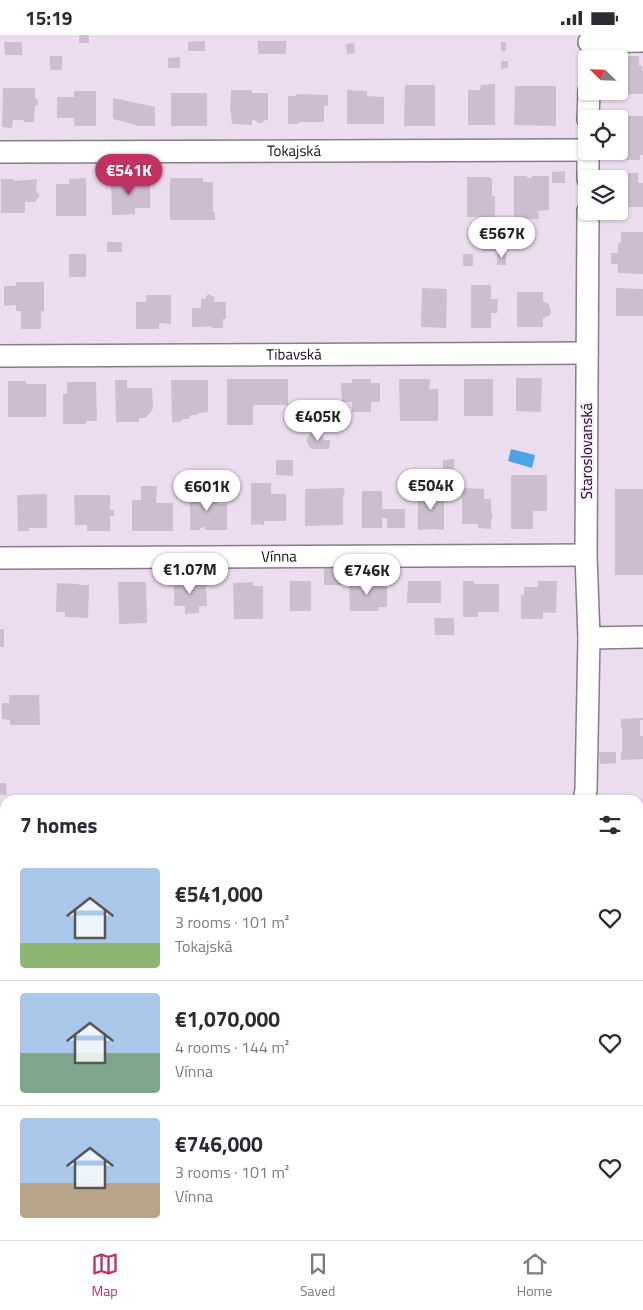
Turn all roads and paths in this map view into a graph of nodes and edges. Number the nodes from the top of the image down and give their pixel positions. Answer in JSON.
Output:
{"nodes":[{"id":1,"x":643,"y":41,"type":"edge"},
{"id":2,"x":589,"y":45,"type":"edge"},
{"id":3,"x":578,"y":151,"type":"edge"},
{"id":4,"x":0,"y":152,"type":"edge"},
{"id":5,"x":588,"y":220,"type":"edge"},
{"id":6,"x":588,"y":353,"type":"junction"},
{"id":7,"x":0,"y":356,"type":"edge"},
{"id":8,"x":586,"y":555,"type":"junction"},
{"id":9,"x":0,"y":558,"type":"edge"},
{"id":10,"x":643,"y":637,"type":"edge"},
{"id":11,"x":589,"y":638,"type":"junction"},
{"id":12,"x":585,"y":795,"type":"edge"}],
"edges":[{"from":1,"to":2,"type":"street"},
{"from":3,"to":4,"type":"street","name":"Tokajská"},
{"from":5,"to":6,"type":"street","name":"Staroslovanská"},
{"from":6,"to":7,"type":"street","name":"Tibavská"},
{"from":6,"to":8,"type":"street","name":"Staroslovanská"},
{"from":8,"to":9,"type":"street","name":"Vínna"},
{"from":8,"to":11,"type":"street","name":"Staroslovanská"},
{"from":10,"to":11,"type":"street"},
{"from":11,"to":12,"type":"street","name":"Staroslovanská"}]}
